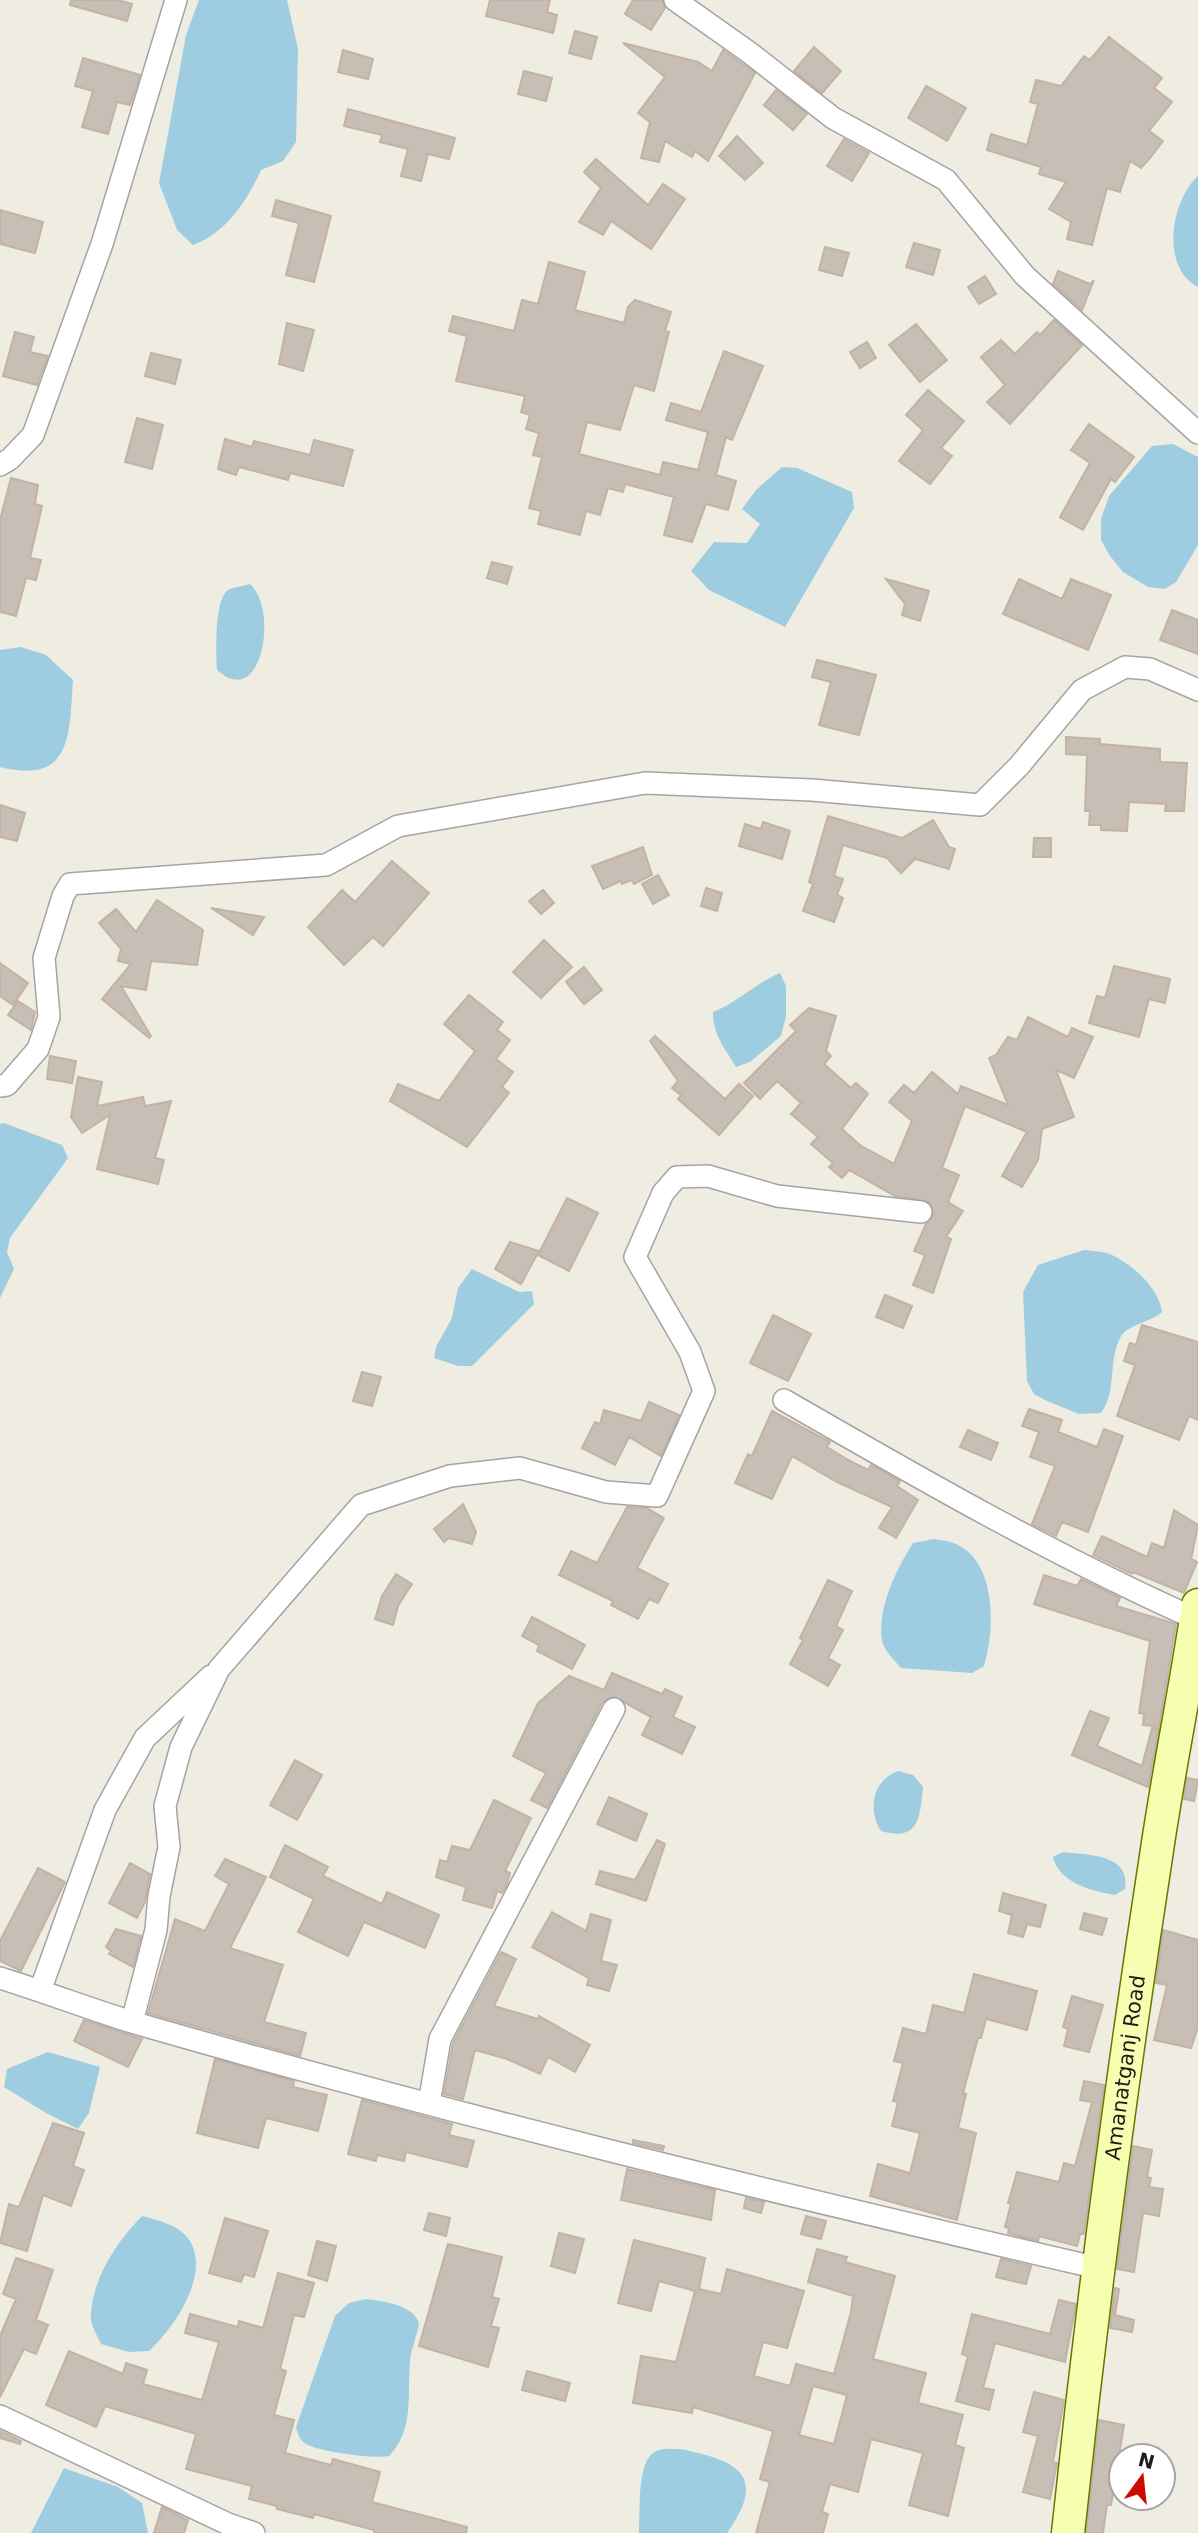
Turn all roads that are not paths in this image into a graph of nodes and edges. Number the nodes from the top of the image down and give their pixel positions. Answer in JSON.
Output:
{"nodes":[{"id":1,"x":176,"y":0,"type":"edge"},
{"id":2,"x":676,"y":0,"type":"edge"},
{"id":3,"x":1198,"y":433,"type":"edge"},
{"id":4,"x":3,"y":455,"type":"edge"},
{"id":5,"x":1198,"y":690,"type":"edge"},
{"id":6,"x":0,"y":1086,"type":"edge"},
{"id":7,"x":921,"y":1213,"type":"dead end"},
{"id":8,"x":784,"y":1400,"type":"dead end"},
{"id":9,"x":1197,"y":1612,"type":"edge"},
{"id":10,"x":219,"y":1670,"type":"junction"},
{"id":11,"x":614,"y":1709,"type":"dead end"},
{"id":12,"x":0,"y":1978,"type":"edge"},
{"id":13,"x":40,"y":1991,"type":"junction"},
{"id":14,"x":132,"y":2022,"type":"junction"},
{"id":15,"x":429,"y":2104,"type":"junction"},
{"id":16,"x":1098,"y":2268,"type":"junction"},
{"id":17,"x":0,"y":2416,"type":"edge"},
{"id":18,"x":254,"y":2533,"type":"edge"},
{"id":19,"x":1069,"y":2533,"type":"edge"}],
"edges":[{"from":1,"to":4,"type":"street"},
{"from":2,"to":3,"type":"street"},
{"from":5,"to":6,"type":"street"},
{"from":7,"to":10,"type":"street"},
{"from":8,"to":9,"type":"street"},
{"from":9,"to":16,"type":"main road","name":"Amanatganj Road"},
{"from":10,"to":13,"type":"street"},
{"from":10,"to":14,"type":"street"},
{"from":11,"to":15,"type":"street"},
{"from":12,"to":13,"type":"street"},
{"from":13,"to":14,"type":"street"},
{"from":14,"to":15,"type":"street"},
{"from":15,"to":16,"type":"street"},
{"from":16,"to":19,"type":"main road","name":"Amanatganj Road"},
{"from":17,"to":18,"type":"street"}]}
